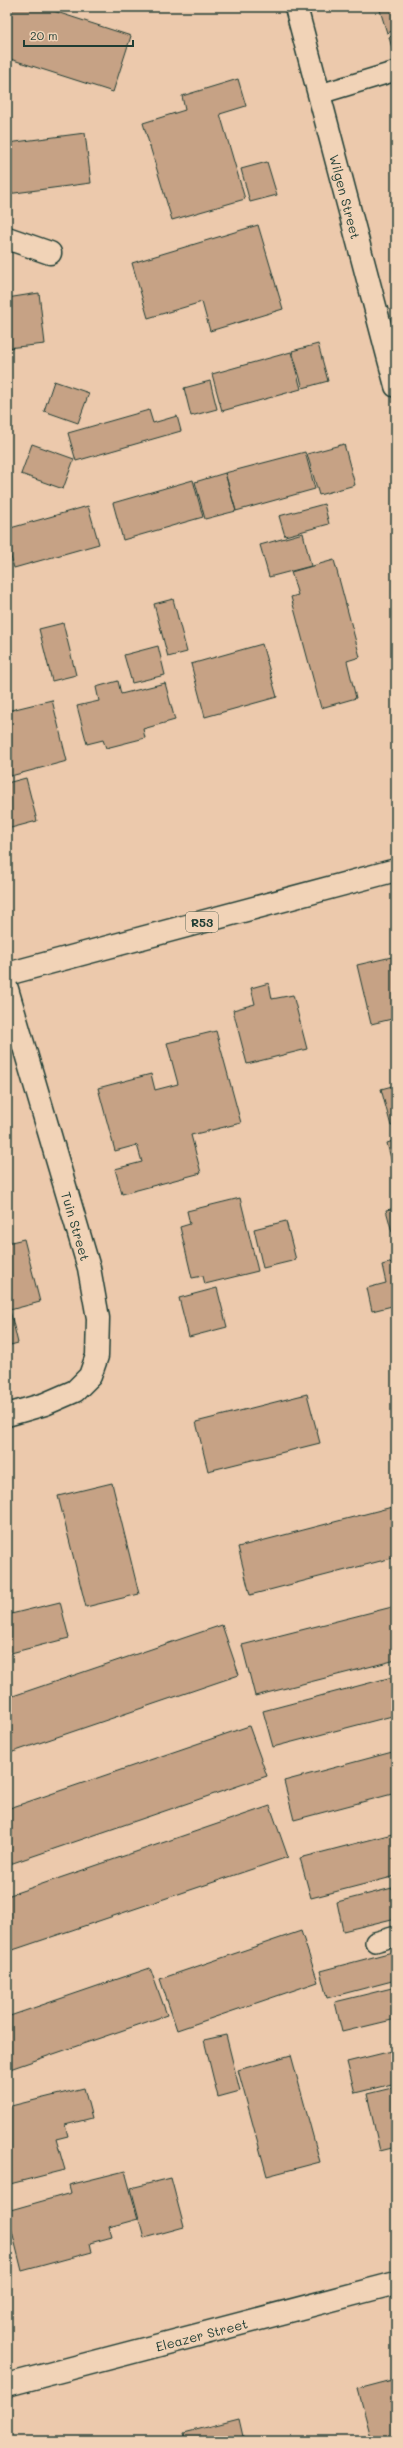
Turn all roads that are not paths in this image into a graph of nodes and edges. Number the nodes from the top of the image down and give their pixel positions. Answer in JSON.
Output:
{"nodes":[{"id":1,"x":296,"y":7,"type":"edge"},
{"id":2,"x":396,"y":71,"type":"edge"},
{"id":3,"x":320,"y":94,"type":"junction"},
{"id":4,"x":7,"y":238,"type":"edge"},
{"id":5,"x":50,"y":253,"type":"dead end"},
{"id":6,"x":396,"y":386,"type":"edge"},
{"id":7,"x":396,"y":870,"type":"edge"},
{"id":8,"x":7,"y":974,"type":"edge"},
{"id":9,"x":7,"y":989,"type":"edge"},
{"id":10,"x":7,"y":1415,"type":"edge"},
{"id":11,"x":396,"y":1936,"type":"edge"},
{"id":12,"x":375,"y":1942,"type":"dead end"},
{"id":13,"x":396,"y":2283,"type":"edge"},
{"id":14,"x":7,"y":2385,"type":"edge"}],
"edges":[{"from":1,"to":3,"type":"street","name":"Wilgen Street"},
{"from":2,"to":3,"type":"lane"},
{"from":3,"to":6,"type":"street","name":"Wilgen Street"},
{"from":4,"to":5,"type":"street"},
{"from":7,"to":8,"type":"street","number":"R53"},
{"from":9,"to":10,"type":"street","name":"Tuin Street"},
{"from":11,"to":12,"type":"lane"},
{"from":13,"to":14,"type":"street","name":"Eleazer Street"}]}
